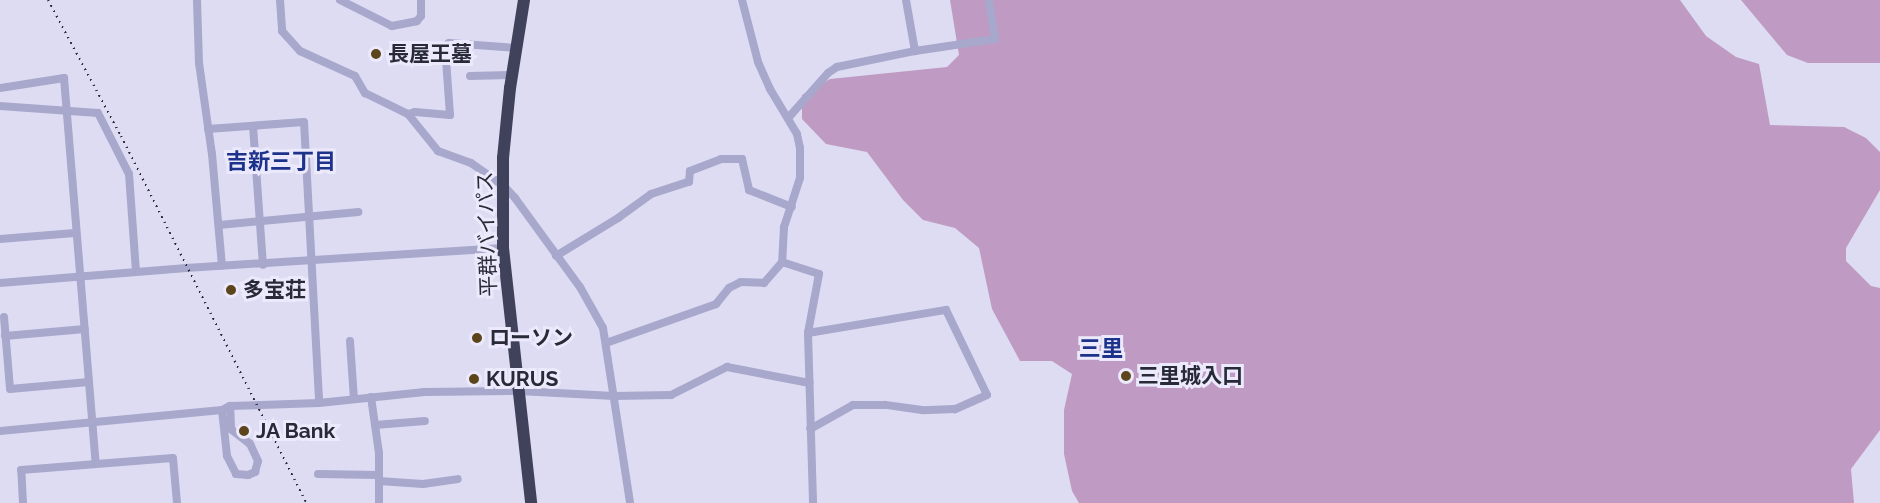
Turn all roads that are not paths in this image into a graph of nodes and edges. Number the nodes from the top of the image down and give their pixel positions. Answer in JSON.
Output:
{"nodes":[{"id":1,"x":197,"y":0,"type":"edge"},
{"id":2,"x":280,"y":0,"type":"edge"},
{"id":3,"x":340,"y":0,"type":"edge"},
{"id":4,"x":421,"y":0,"type":"edge"},
{"id":5,"x":524,"y":0,"type":"edge"},
{"id":6,"x":742,"y":0,"type":"edge"},
{"id":7,"x":906,"y":0,"type":"edge"},
{"id":8,"x":989,"y":0,"type":"edge"},
{"id":9,"x":516,"y":48,"type":"junction"},
{"id":10,"x":915,"y":51,"type":"junction"},
{"id":11,"x":446,"y":52,"type":"junction"},
{"id":12,"x":409,"y":55,"type":"dead end"},
{"id":13,"x":512,"y":75,"type":"junction"},
{"id":14,"x":470,"y":76,"type":"dead end"},
{"id":15,"x":0,"y":88,"type":"edge"},
{"id":16,"x":0,"y":106,"type":"edge"},
{"id":17,"x":66,"y":109,"type":"junction"},
{"id":18,"x":408,"y":114,"type":"junction"},
{"id":19,"x":789,"y":117,"type":"junction"},
{"id":20,"x":252,"y":126,"type":"junction"},
{"id":21,"x":208,"y":129,"type":"junction"},
{"id":22,"x":502,"y":185,"type":"junction"},
{"id":23,"x":792,"y":207,"type":"junction"},
{"id":24,"x":358,"y":212,"type":"dead end"},
{"id":25,"x":310,"y":217,"type":"junction"},
{"id":26,"x":260,"y":221,"type":"junction"},
{"id":27,"x":219,"y":225,"type":"junction"},
{"id":28,"x":75,"y":233,"type":"junction"},
{"id":29,"x":0,"y":239,"type":"edge"},
{"id":30,"x":503,"y":248,"type":"junction"},
{"id":31,"x":556,"y":256,"type":"junction"},
{"id":32,"x":312,"y":262,"type":"junction"},
{"id":33,"x":782,"y":262,"type":"junction"},
{"id":34,"x":263,"y":265,"type":"junction"},
{"id":35,"x":222,"y":266,"type":"junction"},
{"id":36,"x":136,"y":273,"type":"junction"},
{"id":37,"x":80,"y":277,"type":"junction"},
{"id":38,"x":0,"y":283,"type":"edge"},
{"id":39,"x":4,"y":317,"type":"dead end"},
{"id":40,"x":85,"y":329,"type":"junction"},
{"id":41,"x":808,"y":333,"type":"junction"},
{"id":42,"x":5,"y":336,"type":"junction"},
{"id":43,"x":350,"y":341,"type":"dead end"},
{"id":44,"x":606,"y":343,"type":"junction"},
{"id":45,"x":89,"y":382,"type":"junction"},
{"id":46,"x":809,"y":382,"type":"junction"},
{"id":47,"x":519,"y":391,"type":"junction"},
{"id":48,"x":614,"y":396,"type":"junction"},
{"id":49,"x":371,"y":397,"type":"junction"},
{"id":50,"x":354,"y":399,"type":"junction"},
{"id":51,"x":319,"y":403,"type":"junction"},
{"id":52,"x":226,"y":408,"type":"junction"},
{"id":53,"x":425,"y":421,"type":"dead end"},
{"id":54,"x":92,"y":423,"type":"junction"},
{"id":55,"x":375,"y":425,"type":"junction"},
{"id":56,"x":810,"y":429,"type":"junction"},
{"id":57,"x":0,"y":431,"type":"edge"},
{"id":58,"x":96,"y":464,"type":"junction"},
{"id":59,"x":318,"y":474,"type":"dead end"},
{"id":60,"x":379,"y":478,"type":"junction"},
{"id":61,"x":459,"y":479,"type":"dead end"},
{"id":62,"x":23,"y":503,"type":"edge"},
{"id":63,"x":177,"y":503,"type":"edge"},
{"id":64,"x":379,"y":503,"type":"edge"},
{"id":65,"x":531,"y":503,"type":"edge"},
{"id":66,"x":630,"y":503,"type":"edge"},
{"id":67,"x":813,"y":503,"type":"edge"}],
"edges":[{"from":1,"to":21,"type":"street"},
{"from":2,"to":18,"type":"street"},
{"from":3,"to":4,"type":"street"},
{"from":5,"to":9,"type":"highway","name":"平群バイパス"},
{"from":6,"to":19,"type":"street"},
{"from":7,"to":10,"type":"street"},
{"from":8,"to":10,"type":"street"},
{"from":9,"to":11,"type":"street"},
{"from":9,"to":13,"type":"highway","name":"平群バイパス"},
{"from":10,"to":19,"type":"street"},
{"from":11,"to":12,"type":"street"},
{"from":11,"to":18,"type":"street"},
{"from":13,"to":14,"type":"street"},
{"from":13,"to":22,"type":"highway","name":"平群バイパス"},
{"from":15,"to":17,"type":"street"},
{"from":16,"to":17,"type":"street"},
{"from":17,"to":28,"type":"street"},
{"from":17,"to":36,"type":"street"},
{"from":18,"to":22,"type":"street"},
{"from":19,"to":23,"type":"street"},
{"from":20,"to":21,"type":"street"},
{"from":20,"to":25,"type":"street"},
{"from":20,"to":26,"type":"street"},
{"from":21,"to":27,"type":"street"},
{"from":22,"to":30,"type":"highway","name":"平群バイパス"},
{"from":22,"to":31,"type":"street"},
{"from":23,"to":31,"type":"street"},
{"from":23,"to":33,"type":"street"},
{"from":24,"to":25,"type":"street"},
{"from":25,"to":26,"type":"street"},
{"from":25,"to":32,"type":"street"},
{"from":26,"to":27,"type":"street"},
{"from":26,"to":34,"type":"street"},
{"from":27,"to":35,"type":"street"},
{"from":28,"to":29,"type":"street"},
{"from":28,"to":37,"type":"street"},
{"from":30,"to":32,"type":"street"},
{"from":30,"to":47,"type":"highway","name":"平群バイパス"},
{"from":31,"to":44,"type":"street"},
{"from":32,"to":34,"type":"street"},
{"from":32,"to":51,"type":"street"},
{"from":33,"to":41,"type":"street"},
{"from":33,"to":44,"type":"street"},
{"from":34,"to":35,"type":"street"},
{"from":35,"to":36,"type":"street"},
{"from":36,"to":37,"type":"street"},
{"from":37,"to":38,"type":"street"},
{"from":37,"to":40,"type":"street"},
{"from":39,"to":42,"type":"street"},
{"from":40,"to":42,"type":"street"},
{"from":40,"to":45,"type":"street"},
{"from":41,"to":46,"type":"street"},
{"from":41,"to":56,"type":"street"},
{"from":42,"to":45,"type":"street"},
{"from":43,"to":50,"type":"street"},
{"from":44,"to":48,"type":"street"},
{"from":45,"to":54,"type":"street"},
{"from":46,"to":48,"type":"street"},
{"from":46,"to":56,"type":"street"},
{"from":47,"to":48,"type":"street"},
{"from":47,"to":49,"type":"street"},
{"from":47,"to":65,"type":"highway","name":"平群バイパス"},
{"from":48,"to":66,"type":"street"},
{"from":49,"to":50,"type":"street"},
{"from":49,"to":55,"type":"street"},
{"from":50,"to":51,"type":"street"},
{"from":51,"to":52,"type":"street"},
{"from":52,"to":52,"type":"street"},
{"from":52,"to":54,"type":"street"},
{"from":53,"to":55,"type":"street"},
{"from":54,"to":57,"type":"street"},
{"from":54,"to":58,"type":"street"},
{"from":55,"to":60,"type":"street"},
{"from":56,"to":67,"type":"street"},
{"from":58,"to":62,"type":"street"},
{"from":58,"to":63,"type":"street"},
{"from":59,"to":60,"type":"street"},
{"from":60,"to":61,"type":"street"},
{"from":60,"to":64,"type":"street"}]}
